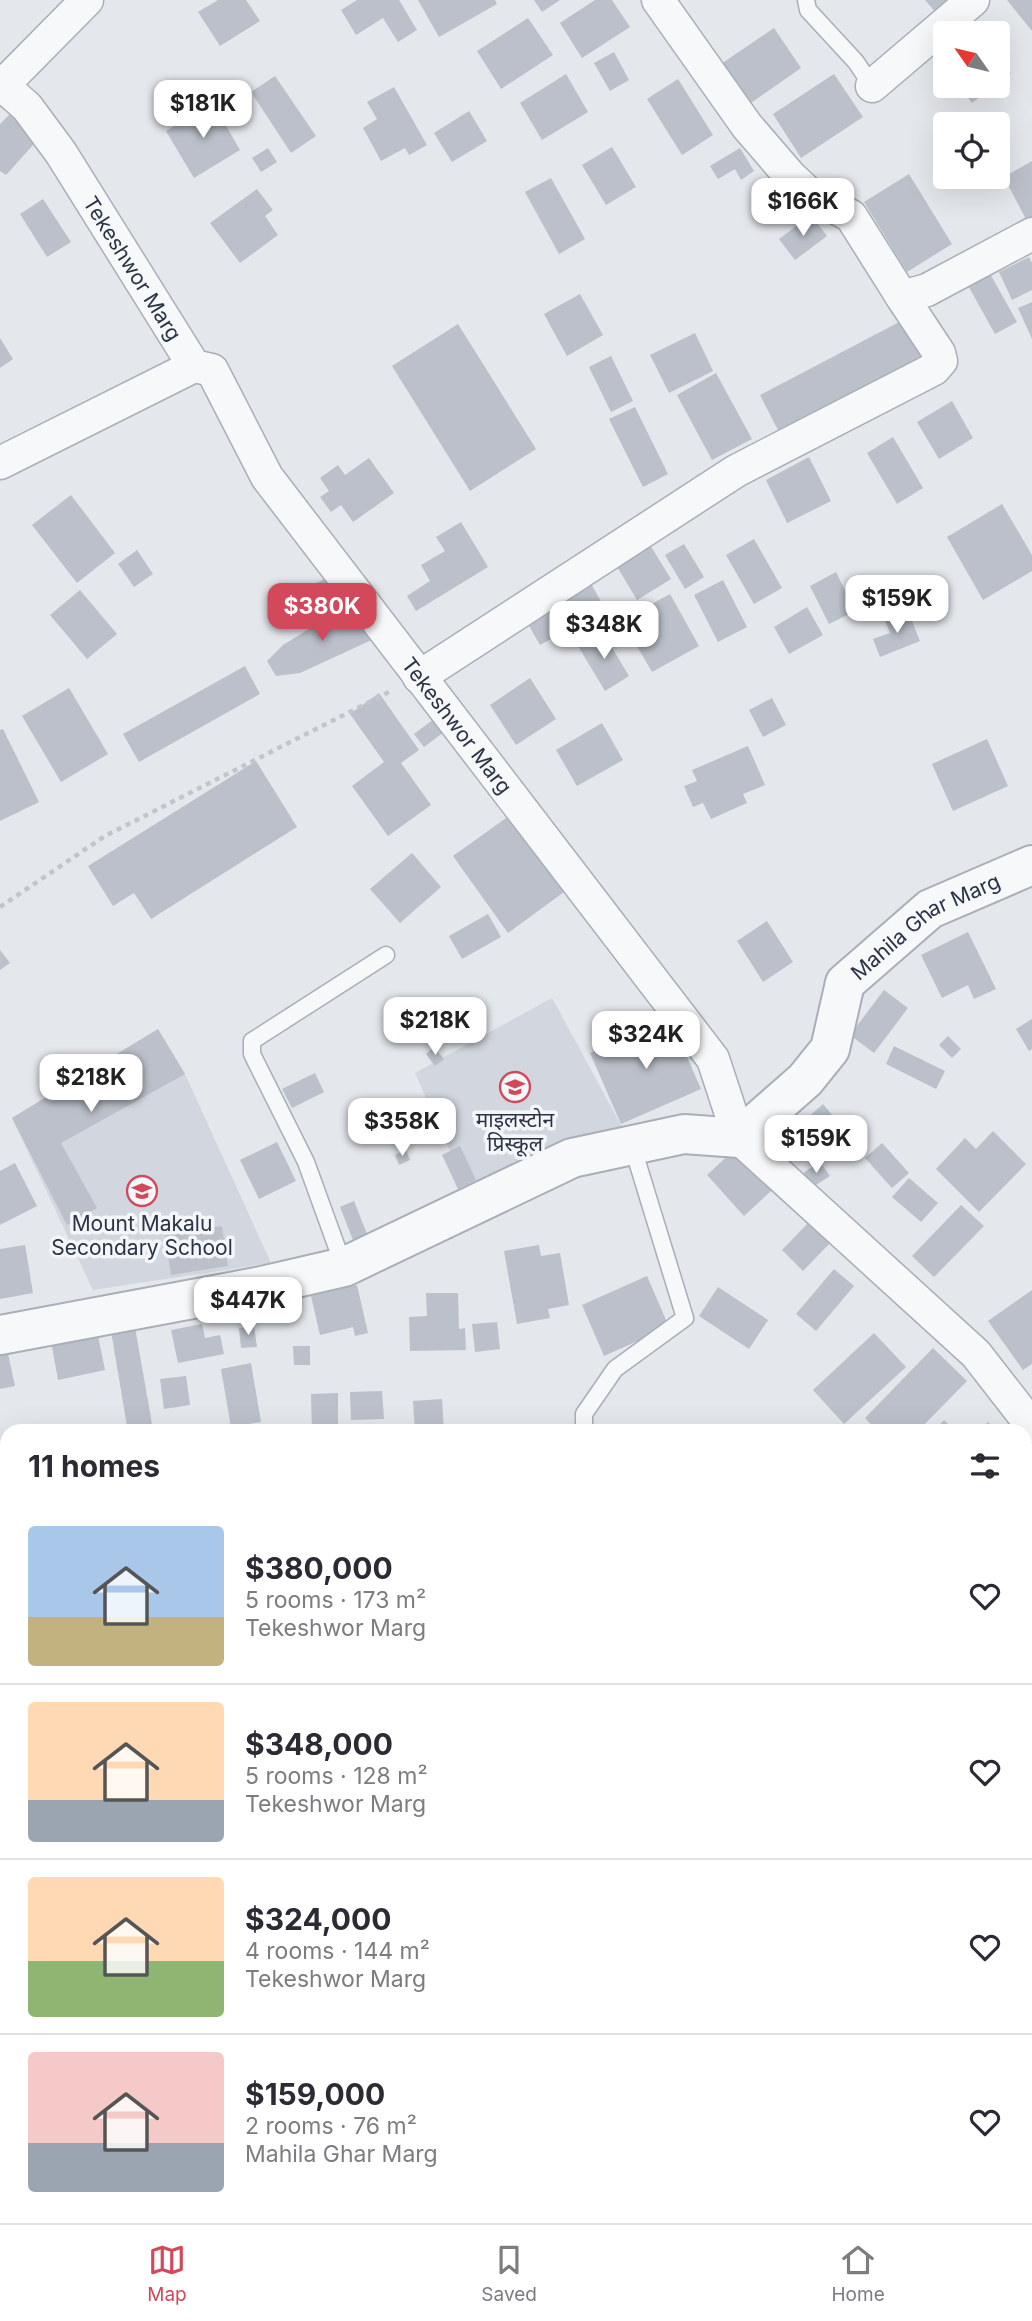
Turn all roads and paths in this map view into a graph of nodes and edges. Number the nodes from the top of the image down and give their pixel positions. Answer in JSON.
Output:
{"nodes":[{"id":1,"x":87,"y":0,"type":"edge"},
{"id":2,"x":658,"y":0,"type":"edge"},
{"id":3,"x":806,"y":0,"type":"edge"},
{"id":4,"x":973,"y":0,"type":"edge"},
{"id":5,"x":1,"y":85,"type":"edge"},
{"id":6,"x":872,"y":86,"type":"joint"},
{"id":7,"x":1029,"y":240,"type":"edge"},
{"id":8,"x":902,"y":296,"type":"junction"},
{"id":9,"x":194,"y":366,"type":"junction"},
{"id":10,"x":0,"y":463,"type":"edge"},
{"id":11,"x":419,"y":677,"type":"junction"},
{"id":12,"x":1032,"y":865,"type":"edge"},
{"id":13,"x":0,"y":906,"type":"edge"},
{"id":14,"x":386,"y":955,"type":"dead end"},
{"id":15,"x":739,"y":1138,"type":"junction"},
{"id":16,"x":632,"y":1145,"type":"junction"},
{"id":17,"x":344,"y":1268,"type":"junction"},
{"id":18,"x":0,"y":1335,"type":"edge"},
{"id":19,"x":584,"y":1424,"type":"edge"},
{"id":20,"x":1030,"y":1424,"type":"edge"}],
"edges":[{"from":1,"to":5,"type":"street"},
{"from":2,"to":8,"type":"street"},
{"from":3,"to":6,"type":"lane"},
{"from":4,"to":6,"type":"street"},
{"from":5,"to":9,"type":"street","name":"Tekeshwor Marg"},
{"from":7,"to":8,"type":"street"},
{"from":8,"to":11,"type":"street"},
{"from":9,"to":10,"type":"street"},
{"from":9,"to":11,"type":"street","name":"Tekeshwor Marg"},
{"from":11,"to":13,"type":"path"},
{"from":11,"to":15,"type":"street","name":"Tekeshwor Marg"},
{"from":12,"to":15,"type":"street","name":"Mahila Ghar Marg"},
{"from":14,"to":17,"type":"lane"},
{"from":15,"to":16,"type":"street"},
{"from":15,"to":20,"type":"street"},
{"from":16,"to":17,"type":"street"},
{"from":16,"to":19,"type":"lane"},
{"from":17,"to":18,"type":"street"}]}
